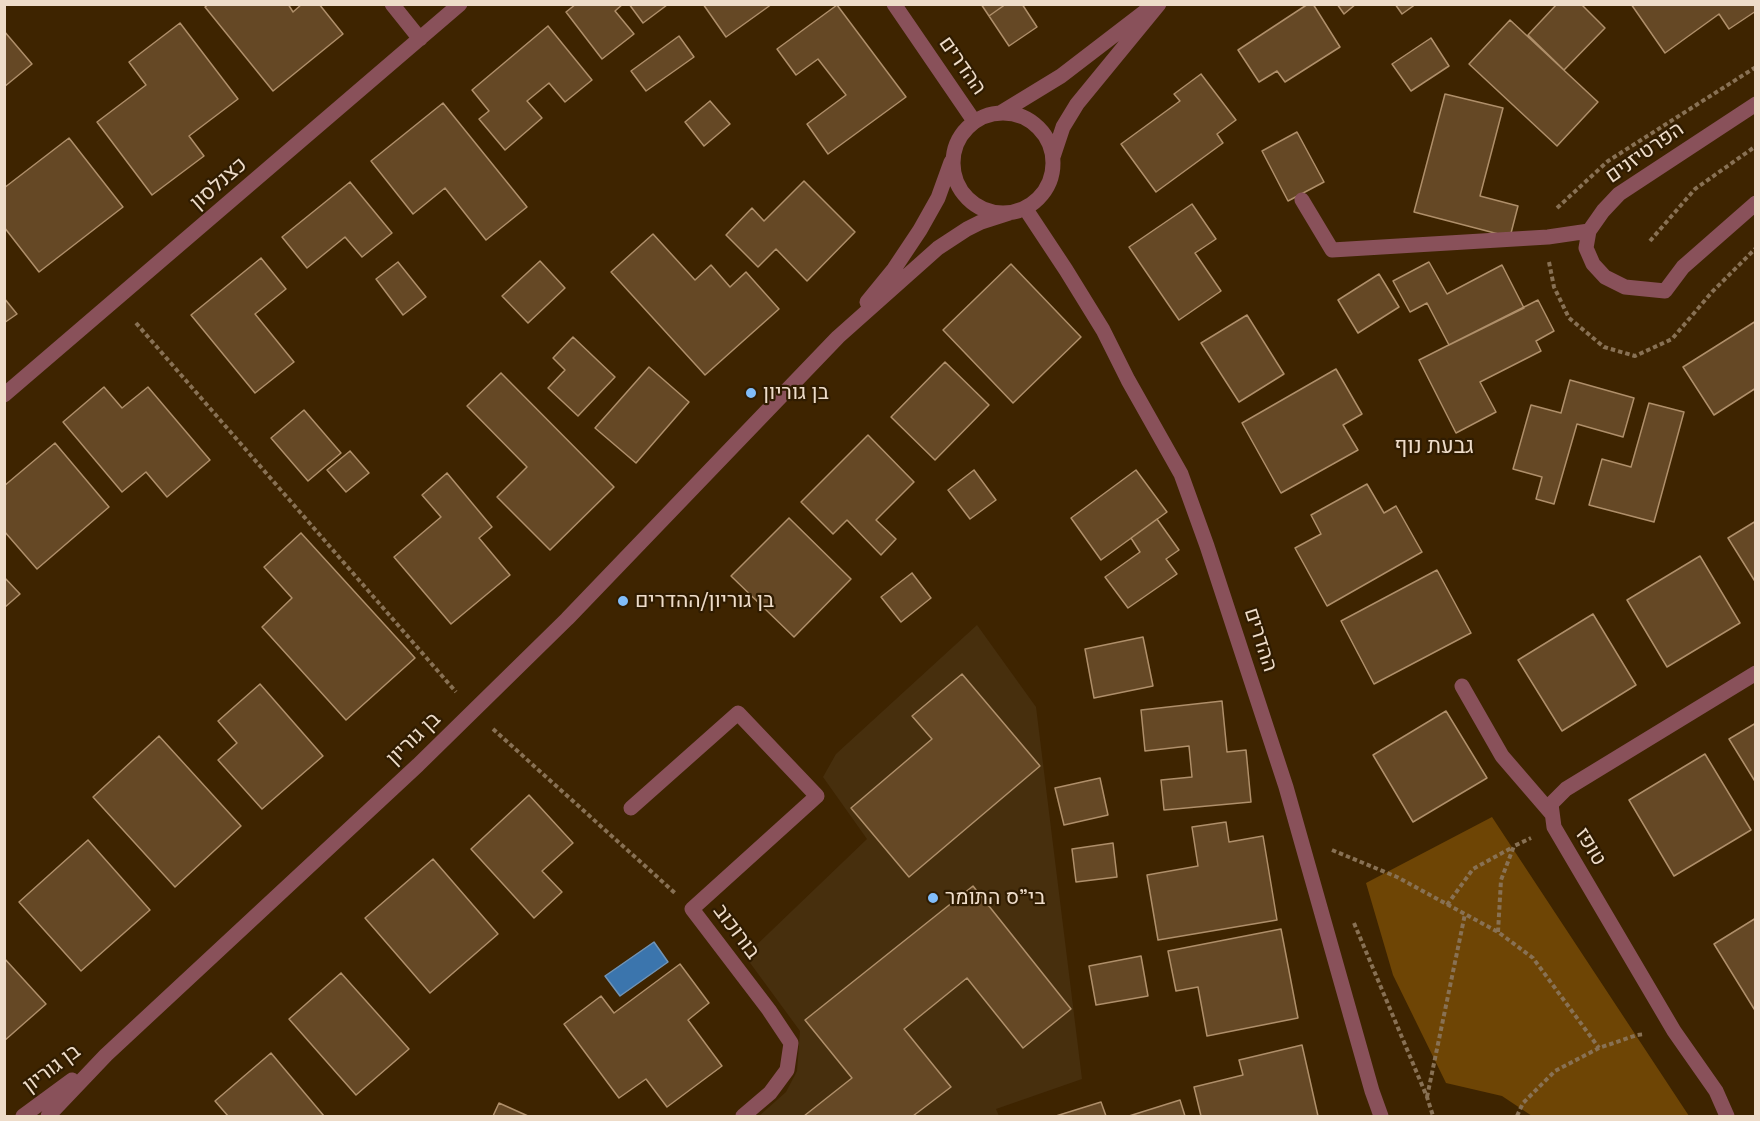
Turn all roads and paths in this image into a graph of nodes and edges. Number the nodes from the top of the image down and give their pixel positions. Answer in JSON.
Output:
{"nodes":[{"id":1,"x":392,"y":4,"type":"edge"},
{"id":2,"x":460,"y":4,"type":"edge"},
{"id":3,"x":894,"y":4,"type":"edge"},
{"id":4,"x":1154,"y":4,"type":"edge"},
{"id":5,"x":1159,"y":4,"type":"edge"},
{"id":6,"x":420,"y":39,"type":"junction"},
{"id":7,"x":1755,"y":67,"type":"edge"},
{"id":8,"x":1755,"y":104,"type":"edge"},
{"id":9,"x":1002,"y":112,"type":"junction"},
{"id":10,"x":974,"y":122,"type":"junction"},
{"id":11,"x":1755,"y":146,"type":"edge"},
{"id":12,"x":955,"y":150,"type":"junction"},
{"id":13,"x":1053,"y":157,"type":"junction"},
{"id":14,"x":1302,"y":200,"type":"dead end"},
{"id":15,"x":1755,"y":203,"type":"edge"},
{"id":16,"x":1025,"y":208,"type":"junction"},
{"id":17,"x":1009,"y":213,"type":"junction"},
{"id":18,"x":1589,"y":231,"type":"junction"},
{"id":19,"x":1548,"y":237,"type":"junction"},
{"id":20,"x":1650,"y":241,"type":"dead end"},
{"id":21,"x":1755,"y":248,"type":"edge"},
{"id":22,"x":136,"y":323,"type":"dead end"},
{"id":23,"x":838,"y":337,"type":"junction"},
{"id":24,"x":4,"y":395,"type":"edge"},
{"id":25,"x":1755,"y":673,"type":"edge"},
{"id":26,"x":1462,"y":686,"type":"dead end"},
{"id":27,"x":473,"y":711,"type":"junction"},
{"id":28,"x":631,"y":808,"type":"dead end"},
{"id":29,"x":1553,"y":820,"type":"junction"},
{"id":30,"x":1322,"y":846,"type":"dead end"},
{"id":31,"x":1514,"y":846,"type":"junction"},
{"id":32,"x":1447,"y":905,"type":"junction"},
{"id":33,"x":692,"y":909,"type":"junction"},
{"id":34,"x":1465,"y":914,"type":"junction"},
{"id":35,"x":1354,"y":923,"type":"dead end"},
{"id":36,"x":1498,"y":932,"type":"junction"},
{"id":37,"x":1674,"y":1031,"type":"junction"},
{"id":38,"x":1599,"y":1048,"type":"junction"},
{"id":39,"x":106,"y":1055,"type":"junction"},
{"id":40,"x":1427,"y":1097,"type":"junction"},
{"id":41,"x":23,"y":1116,"type":"edge"},
{"id":42,"x":48,"y":1116,"type":"edge"},
{"id":43,"x":743,"y":1116,"type":"edge"},
{"id":44,"x":1381,"y":1116,"type":"edge"},
{"id":45,"x":1433,"y":1116,"type":"edge"},
{"id":46,"x":1517,"y":1116,"type":"edge"},
{"id":47,"x":1727,"y":1116,"type":"edge"}],
"edges":[{"from":1,"to":6,"type":"street"},
{"from":2,"to":6,"type":"street","name":"כצנלסון"},
{"from":3,"to":10,"type":"street","name":"ההדרים"},
{"from":4,"to":9,"type":"street"},
{"from":5,"to":13,"type":"street"},
{"from":6,"to":24,"type":"street","name":"כצנלסון"},
{"from":7,"to":19,"type":"path"},
{"from":8,"to":18,"type":"street","name":"הפרטיזנים"},
{"from":9,"to":10,"type":"street"},
{"from":9,"to":13,"type":"street"},
{"from":10,"to":12,"type":"street"},
{"from":11,"to":20,"type":"path"},
{"from":12,"to":17,"type":"street"},
{"from":12,"to":23,"type":"street","name":"בן גוריון"},
{"from":13,"to":16,"type":"street"},
{"from":14,"to":19,"type":"street"},
{"from":15,"to":18,"type":"street"},
{"from":16,"to":17,"type":"street"},
{"from":16,"to":44,"type":"street","name":"ההדרים"},
{"from":17,"to":23,"type":"street","name":"בן גוריון"},
{"from":18,"to":19,"type":"street"},
{"from":19,"to":21,"type":"path"},
{"from":22,"to":27,"type":"path"},
{"from":23,"to":27,"type":"street","name":"בן גוריון"},
{"from":25,"to":29,"type":"street","name":"טופז"},
{"from":26,"to":29,"type":"street"},
{"from":27,"to":33,"type":"path"},
{"from":27,"to":39,"type":"street","name":"בן גוריון"},
{"from":28,"to":33,"type":"street","name":"בורוכוב"},
{"from":29,"to":31,"type":"path"},
{"from":29,"to":37,"type":"street","name":"טופז"},
{"from":30,"to":32,"type":"path"},
{"from":31,"to":32,"type":"path"},
{"from":31,"to":36,"type":"path"},
{"from":32,"to":34,"type":"path"},
{"from":33,"to":43,"type":"street","name":"בורוכוב"},
{"from":34,"to":36,"type":"path"},
{"from":34,"to":40,"type":"path"},
{"from":35,"to":40,"type":"path"},
{"from":36,"to":38,"type":"path"},
{"from":37,"to":38,"type":"path"},
{"from":37,"to":47,"type":"street","name":"טופז"},
{"from":38,"to":46,"type":"path"},
{"from":39,"to":41,"type":"street","name":"בן גוריון"},
{"from":39,"to":42,"type":"street","name":"בן גוריון"},
{"from":40,"to":45,"type":"path"}]}
